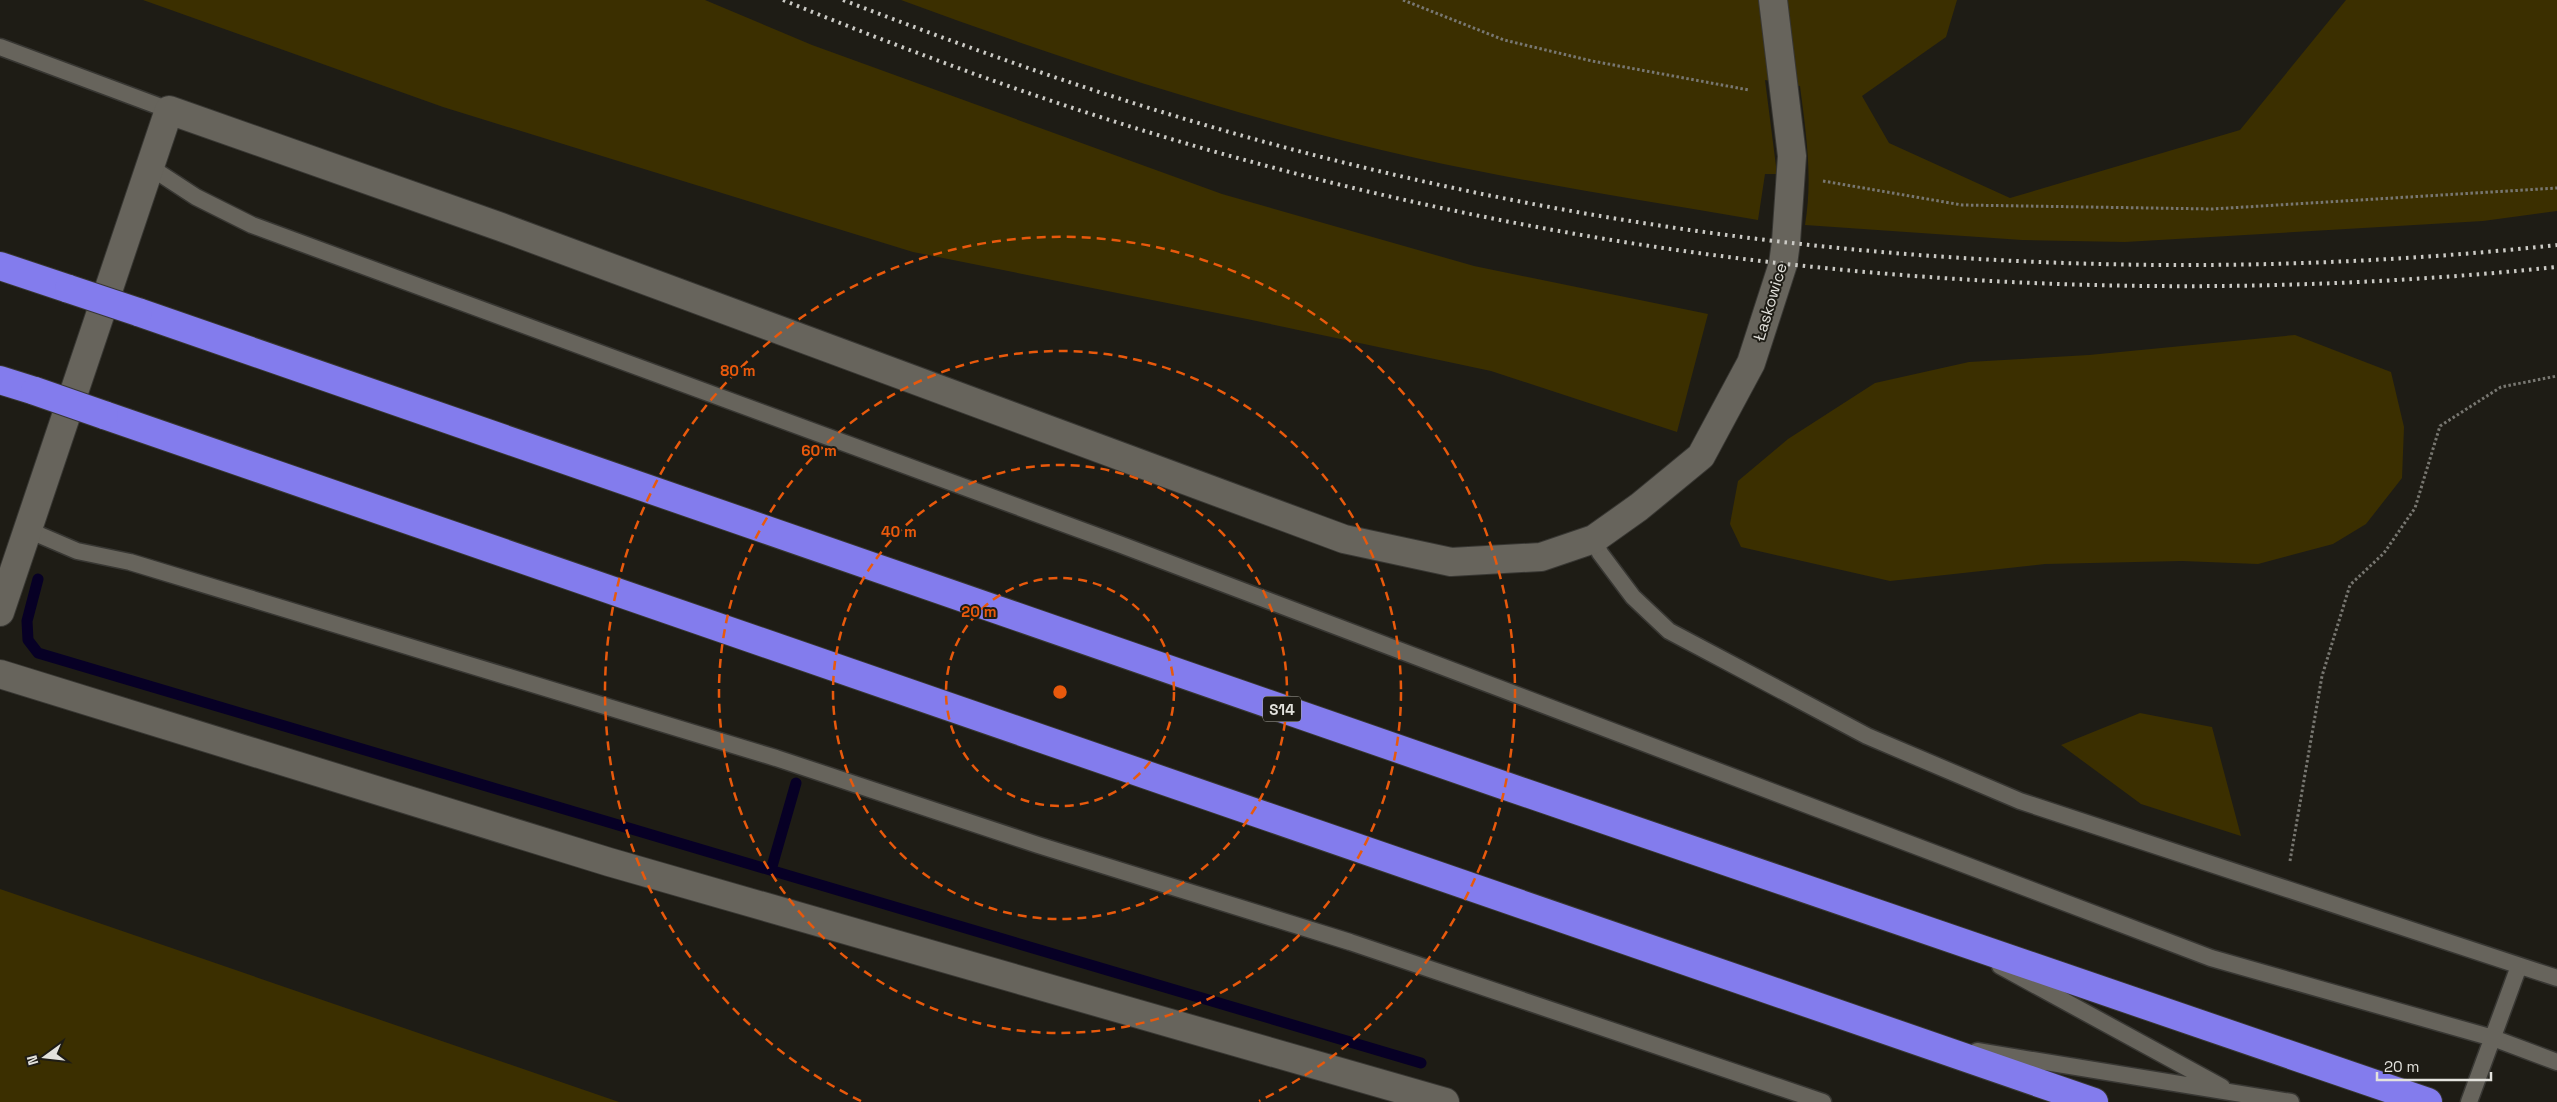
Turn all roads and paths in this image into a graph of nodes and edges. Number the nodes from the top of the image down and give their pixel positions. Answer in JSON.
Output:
{"nodes":[{"id":1,"x":1403,"y":0,"type":"edge"},
{"id":2,"x":1772,"y":0,"type":"edge"},
{"id":3,"x":0,"y":47,"type":"edge"},
{"id":4,"x":1785,"y":101,"type":"junction"},
{"id":5,"x":169,"y":110,"type":"junction"},
{"id":6,"x":150,"y":167,"type":"junction"},
{"id":7,"x":1792,"y":176,"type":"junction"},
{"id":8,"x":2557,"y":188,"type":"edge"},
{"id":9,"x":0,"y":266,"type":"edge"},
{"id":10,"x":2557,"y":376,"type":"edge"},
{"id":11,"x":0,"y":380,"type":"edge"},
{"id":12,"x":28,"y":530,"type":"junction"},
{"id":13,"x":1594,"y":539,"type":"junction"},
{"id":14,"x":0,"y":612,"type":"edge"},
{"id":15,"x":0,"y":674,"type":"edge"},
{"id":16,"x":2285,"y":888,"type":"junction"},
{"id":17,"x":1947,"y":937,"type":"junction"},
{"id":18,"x":2519,"y":966,"type":"junction"},
{"id":19,"x":2557,"y":978,"type":"edge"},
{"id":20,"x":2492,"y":1038,"type":"junction"},
{"id":21,"x":1915,"y":1041,"type":"junction"},
{"id":22,"x":2557,"y":1062,"type":"edge"},
{"id":23,"x":2234,"y":1093,"type":"junction"},
{"id":24,"x":1445,"y":1102,"type":"edge"},
{"id":25,"x":1823,"y":1102,"type":"edge"},
{"id":26,"x":2094,"y":1102,"type":"edge"},
{"id":27,"x":2251,"y":1102,"type":"edge"},
{"id":28,"x":2291,"y":1102,"type":"edge"},
{"id":29,"x":2428,"y":1102,"type":"edge"},
{"id":30,"x":2469,"y":1102,"type":"edge"}],
"edges":[{"from":1,"to":4,"type":"path"},
{"from":2,"to":4,"type":"street","name":"Łaskowice"},
{"from":3,"to":5,"type":"lane"},
{"from":4,"to":7,"type":"street","name":"Łaskowice"},
{"from":5,"to":6,"type":"street"},
{"from":5,"to":13,"type":"street","name":"Łaskowice"},
{"from":6,"to":12,"type":"street"},
{"from":6,"to":20,"type":"lane"},
{"from":7,"to":8,"type":"path"},
{"from":7,"to":13,"type":"street","name":"Łaskowice"},
{"from":9,"to":17,"type":"highway","number":"S14","bridge":true},
{"from":10,"to":16,"type":"path"},
{"from":11,"to":21,"type":"highway","bridge":true},
{"from":12,"to":14,"type":"street"},
{"from":12,"to":25,"type":"lane"},
{"from":13,"to":16,"type":"lane"},
{"from":15,"to":24,"type":"street"},
{"from":16,"to":18,"type":"lane"},
{"from":17,"to":23,"type":"lane"},
{"from":17,"to":29,"type":"highway","number":"S14"},
{"from":18,"to":19,"type":"lane"},
{"from":18,"to":20,"type":"lane"},
{"from":20,"to":22,"type":"lane"},
{"from":20,"to":30,"type":"lane"},
{"from":21,"to":23,"type":"lane"},
{"from":21,"to":26,"type":"highway"},
{"from":23,"to":27,"type":"lane"},
{"from":23,"to":28,"type":"lane"}]}
